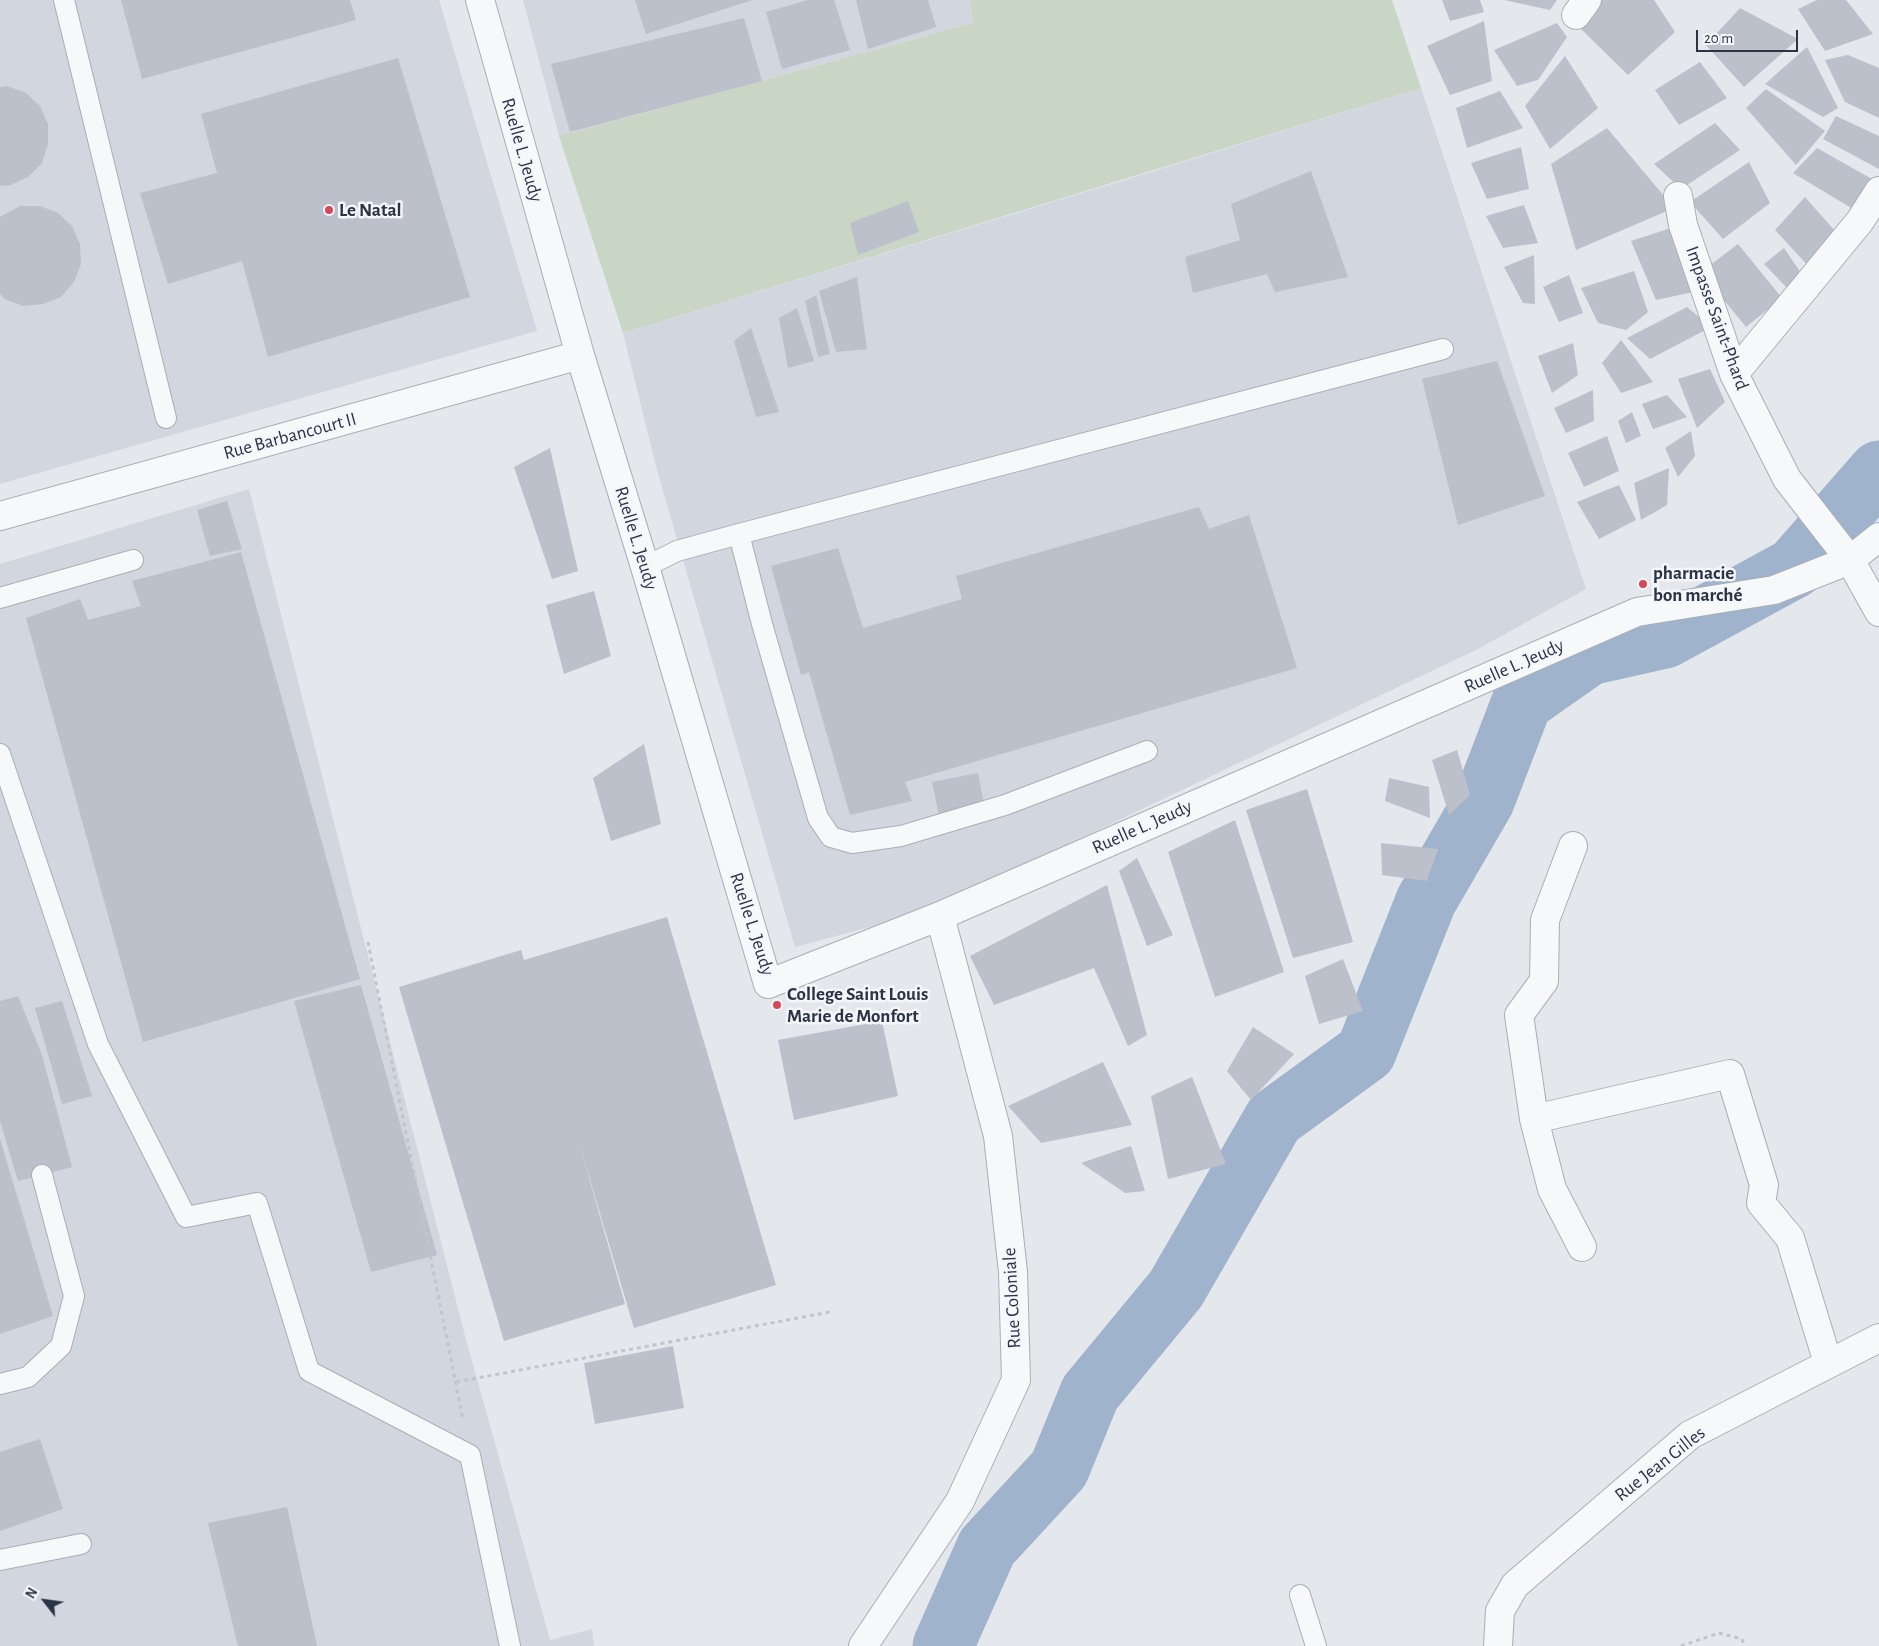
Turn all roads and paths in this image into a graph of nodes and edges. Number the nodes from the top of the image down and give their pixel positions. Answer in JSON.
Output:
{"nodes":[{"id":1,"x":64,"y":0,"type":"edge"},
{"id":2,"x":480,"y":0,"type":"edge"},
{"id":3,"x":1879,"y":191,"type":"edge"},
{"id":4,"x":1678,"y":196,"type":"dead end"},
{"id":5,"x":1443,"y":349,"type":"dead end"},
{"id":6,"x":580,"y":355,"type":"junction"},
{"id":7,"x":1734,"y":374,"type":"junction"},
{"id":8,"x":166,"y":418,"type":"dead end"},
{"id":9,"x":0,"y":516,"type":"edge"},
{"id":10,"x":739,"y":534,"type":"junction"},
{"id":11,"x":1879,"y":537,"type":"edge"},
{"id":12,"x":133,"y":560,"type":"dead end"},
{"id":13,"x":1850,"y":560,"type":"junction"},
{"id":14,"x":646,"y":567,"type":"junction"},
{"id":15,"x":0,"y":598,"type":"edge"},
{"id":16,"x":1879,"y":612,"type":"edge"},
{"id":17,"x":1147,"y":751,"type":"dead end"},
{"id":18,"x":0,"y":754,"type":"edge"},
{"id":19,"x":1573,"y":846,"type":"dead end"},
{"id":20,"x":940,"y":916,"type":"junction"},
{"id":21,"x":368,"y":942,"type":"dead end"},
{"id":22,"x":1534,"y":1119,"type":"junction"},
{"id":23,"x":42,"y":1175,"type":"dead end"},
{"id":24,"x":1582,"y":1247,"type":"dead end"},
{"id":25,"x":830,"y":1312,"type":"dead end"},
{"id":26,"x":1879,"y":1338,"type":"edge"},
{"id":27,"x":1828,"y":1363,"type":"junction"},
{"id":28,"x":456,"y":1382,"type":"junction"},
{"id":29,"x":0,"y":1384,"type":"edge"},
{"id":30,"x":470,"y":1455,"type":"junction"},
{"id":31,"x":81,"y":1544,"type":"dead end"},
{"id":32,"x":0,"y":1560,"type":"edge"},
{"id":33,"x":1300,"y":1595,"type":"dead end"},
{"id":34,"x":510,"y":1646,"type":"edge"},
{"id":35,"x":863,"y":1646,"type":"edge"},
{"id":36,"x":1316,"y":1646,"type":"edge"},
{"id":37,"x":1498,"y":1646,"type":"edge"},
{"id":38,"x":1681,"y":1646,"type":"edge"},
{"id":39,"x":1744,"y":1646,"type":"edge"}],
"edges":[{"from":1,"to":8,"type":"lane"},
{"from":2,"to":6,"type":"street","name":"Ruelle L. Jeudy"},
{"from":3,"to":7,"type":"street"},
{"from":4,"to":7,"type":"street","name":"Impasse Saint-Phard"},
{"from":5,"to":10,"type":"lane"},
{"from":6,"to":9,"type":"street","name":"Rue Barbancourt II"},
{"from":6,"to":14,"type":"street","name":"Ruelle L. Jeudy"},
{"from":7,"to":13,"type":"street","name":"Impasse Saint-Phard"},
{"from":10,"to":14,"type":"lane"},
{"from":10,"to":17,"type":"lane"},
{"from":11,"to":13,"type":"street","name":"Ruelle L. Jeudy"},
{"from":12,"to":15,"type":"lane"},
{"from":13,"to":16,"type":"street","name":"Impasse Saint-Phard"},
{"from":13,"to":20,"type":"street","name":"Ruelle L. Jeudy"},
{"from":14,"to":20,"type":"street","name":"Ruelle L. Jeudy"},
{"from":18,"to":30,"type":"lane"},
{"from":19,"to":22,"type":"street"},
{"from":20,"to":35,"type":"street","name":"Rue Coloniale"},
{"from":21,"to":28,"type":"path"},
{"from":22,"to":24,"type":"street"},
{"from":22,"to":27,"type":"street"},
{"from":23,"to":29,"type":"lane"},
{"from":25,"to":28,"type":"path"},
{"from":26,"to":27,"type":"street","name":"Rue Jean Gilles"},
{"from":27,"to":37,"type":"street","name":"Rue Jean Gilles"},
{"from":28,"to":30,"type":"path"},
{"from":30,"to":34,"type":"lane"},
{"from":31,"to":32,"type":"lane"},
{"from":33,"to":36,"type":"lane"},
{"from":38,"to":39,"type":"path"}]}
